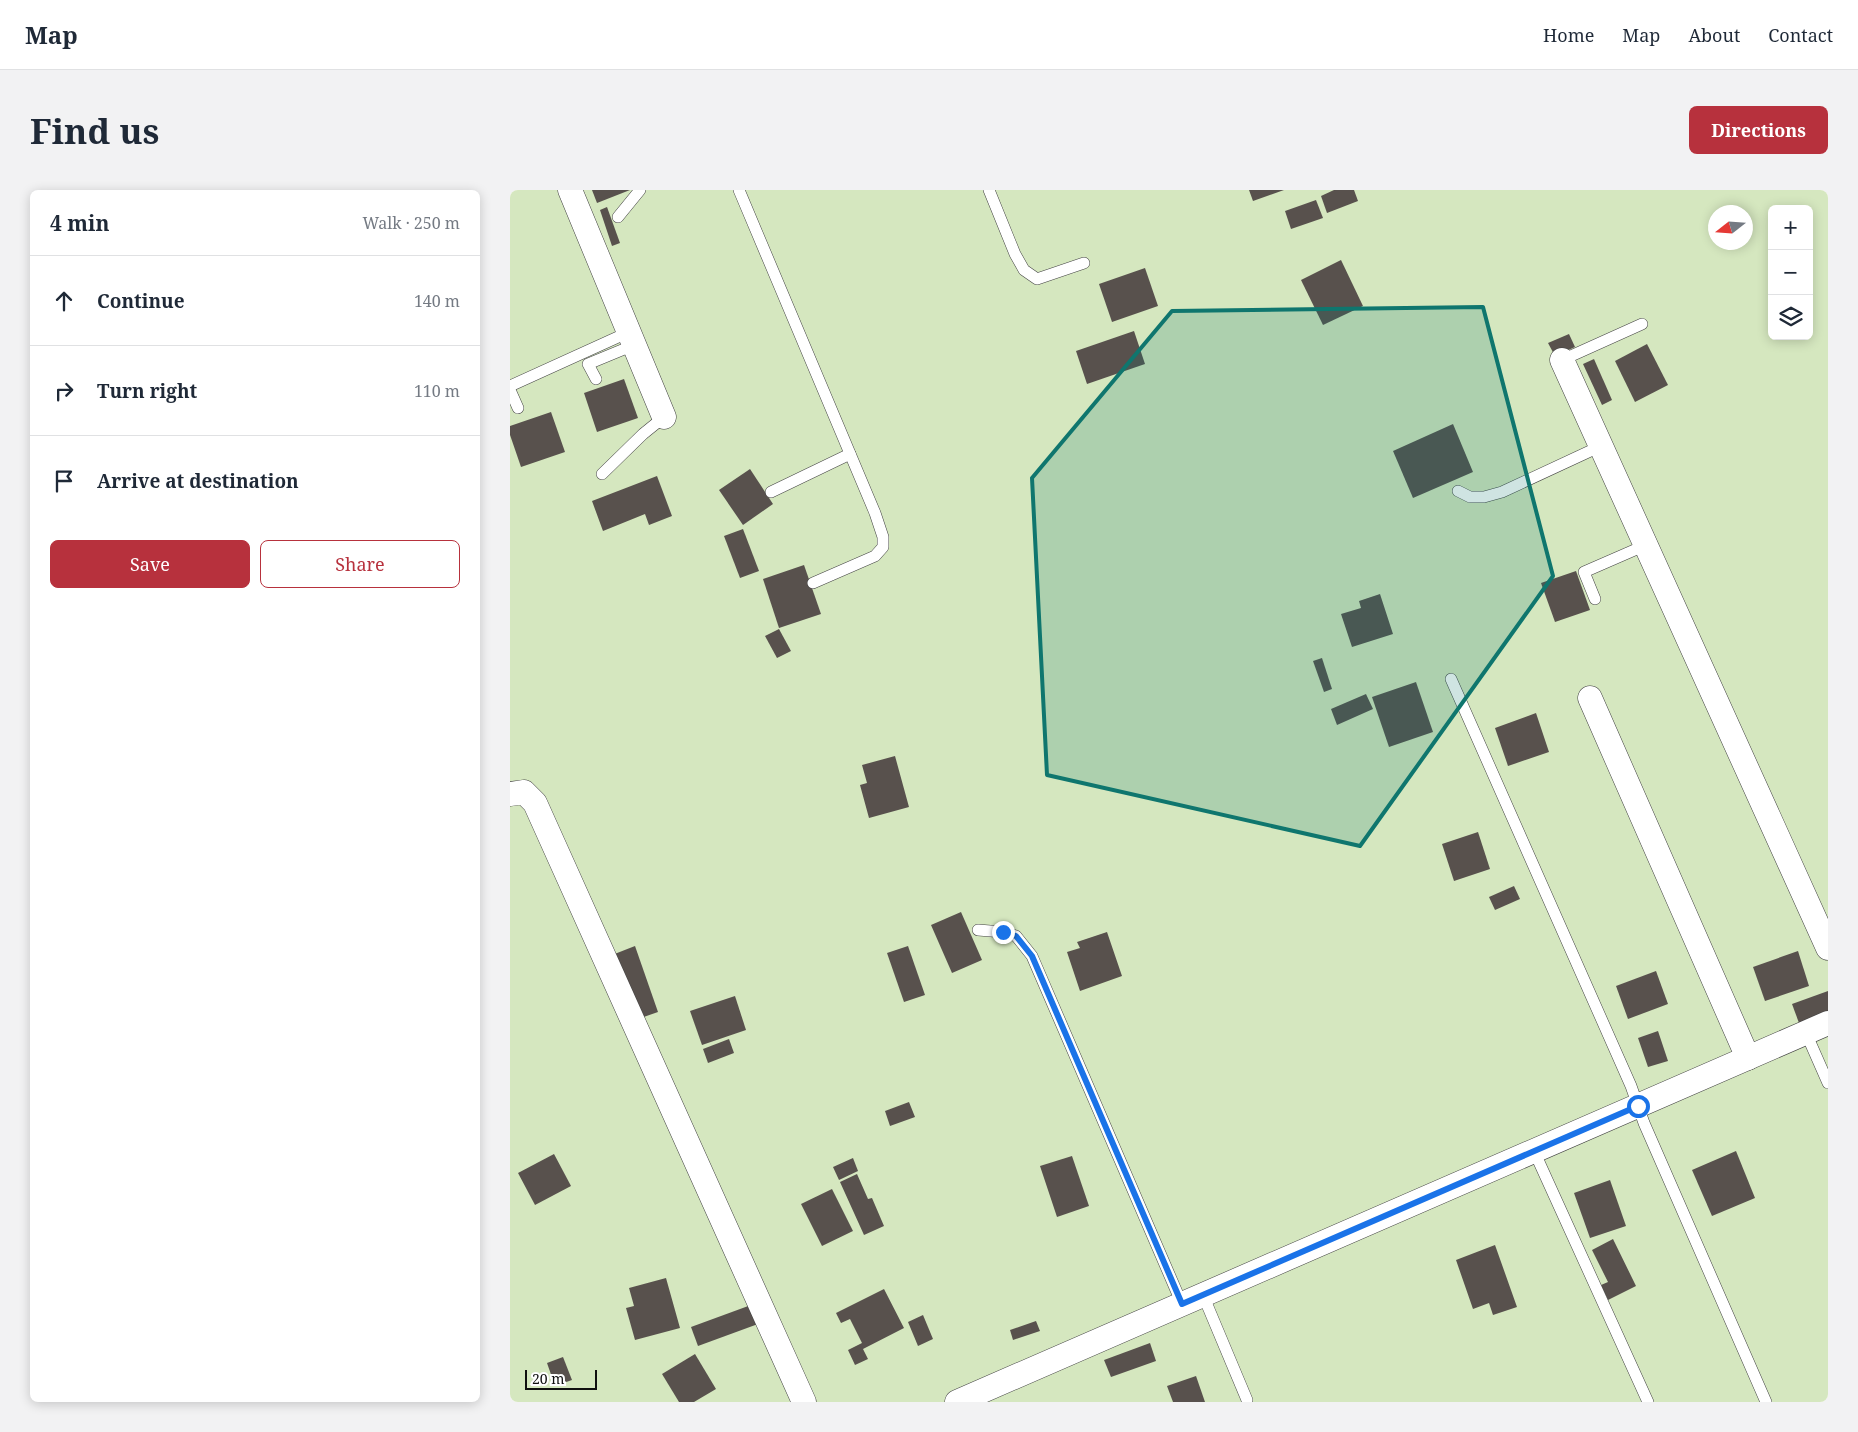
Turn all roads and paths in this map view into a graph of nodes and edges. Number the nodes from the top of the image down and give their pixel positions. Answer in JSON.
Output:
{"nodes":[{"id":1,"x":570,"y":190,"type":"edge"},
{"id":2,"x":640,"y":190,"type":"edge"},
{"id":3,"x":739,"y":190,"type":"edge"},
{"id":4,"x":990,"y":190,"type":"edge"},
{"id":5,"x":618,"y":217,"type":"dead end"},
{"id":6,"x":1084,"y":263,"type":"dead end"},
{"id":7,"x":1642,"y":324,"type":"dead end"},
{"id":8,"x":632,"y":338,"type":"junction"},
{"id":9,"x":1562,"y":360,"type":"joint"},
{"id":10,"x":596,"y":378,"type":"dead end"},
{"id":11,"x":510,"y":386,"type":"edge"},
{"id":12,"x":510,"y":390,"type":"edge"},
{"id":13,"x":518,"y":408,"type":"dead end"},
{"id":14,"x":664,"y":418,"type":"joint"},
{"id":15,"x":1601,"y":446,"type":"junction"},
{"id":16,"x":850,"y":454,"type":"junction"},
{"id":17,"x":602,"y":474,"type":"dead end"},
{"id":18,"x":1458,"y":491,"type":"dead end"},
{"id":19,"x":771,"y":492,"type":"dead end"},
{"id":20,"x":1646,"y":545,"type":"junction"},
{"id":21,"x":813,"y":583,"type":"dead end"},
{"id":22,"x":1595,"y":599,"type":"dead end"},
{"id":23,"x":1451,"y":679,"type":"dead end"},
{"id":24,"x":1590,"y":698,"type":"dead end"},
{"id":25,"x":510,"y":794,"type":"edge"},
{"id":26,"x":978,"y":930,"type":"dead end"},
{"id":27,"x":1828,"y":948,"type":"edge"},
{"id":28,"x":1828,"y":1023,"type":"edge"},
{"id":29,"x":1806,"y":1033,"type":"junction"},
{"id":30,"x":1748,"y":1058,"type":"junction"},
{"id":31,"x":1828,"y":1082,"type":"edge"},
{"id":32,"x":1638,"y":1106,"type":"junction"},
{"id":33,"x":1534,"y":1151,"type":"junction"},
{"id":34,"x":1193,"y":1300,"type":"junction"},
{"id":35,"x":1246,"y":1400,"type":"dead end"},
{"id":36,"x":804,"y":1402,"type":"edge"},
{"id":37,"x":957,"y":1402,"type":"edge"},
{"id":38,"x":1648,"y":1402,"type":"edge"},
{"id":39,"x":1766,"y":1402,"type":"edge"}],
"edges":[{"from":1,"to":8,"type":"street"},
{"from":2,"to":5,"type":"lane"},
{"from":3,"to":16,"type":"lane"},
{"from":4,"to":6,"type":"lane"},
{"from":7,"to":9,"type":"lane"},
{"from":8,"to":10,"type":"lane"},
{"from":8,"to":11,"type":"lane"},
{"from":8,"to":14,"type":"street"},
{"from":9,"to":15,"type":"street"},
{"from":12,"to":13,"type":"lane"},
{"from":14,"to":17,"type":"lane"},
{"from":15,"to":18,"type":"lane"},
{"from":15,"to":20,"type":"street"},
{"from":16,"to":19,"type":"lane"},
{"from":16,"to":21,"type":"lane"},
{"from":20,"to":22,"type":"lane"},
{"from":20,"to":27,"type":"street"},
{"from":23,"to":32,"type":"lane"},
{"from":24,"to":30,"type":"street"},
{"from":25,"to":36,"type":"street"},
{"from":26,"to":34,"type":"lane"},
{"from":28,"to":29,"type":"street"},
{"from":29,"to":30,"type":"street"},
{"from":29,"to":31,"type":"lane"},
{"from":30,"to":32,"type":"street"},
{"from":32,"to":33,"type":"street"},
{"from":32,"to":39,"type":"lane"},
{"from":33,"to":34,"type":"street"},
{"from":33,"to":38,"type":"lane"},
{"from":34,"to":35,"type":"lane"},
{"from":34,"to":37,"type":"street"}]}
